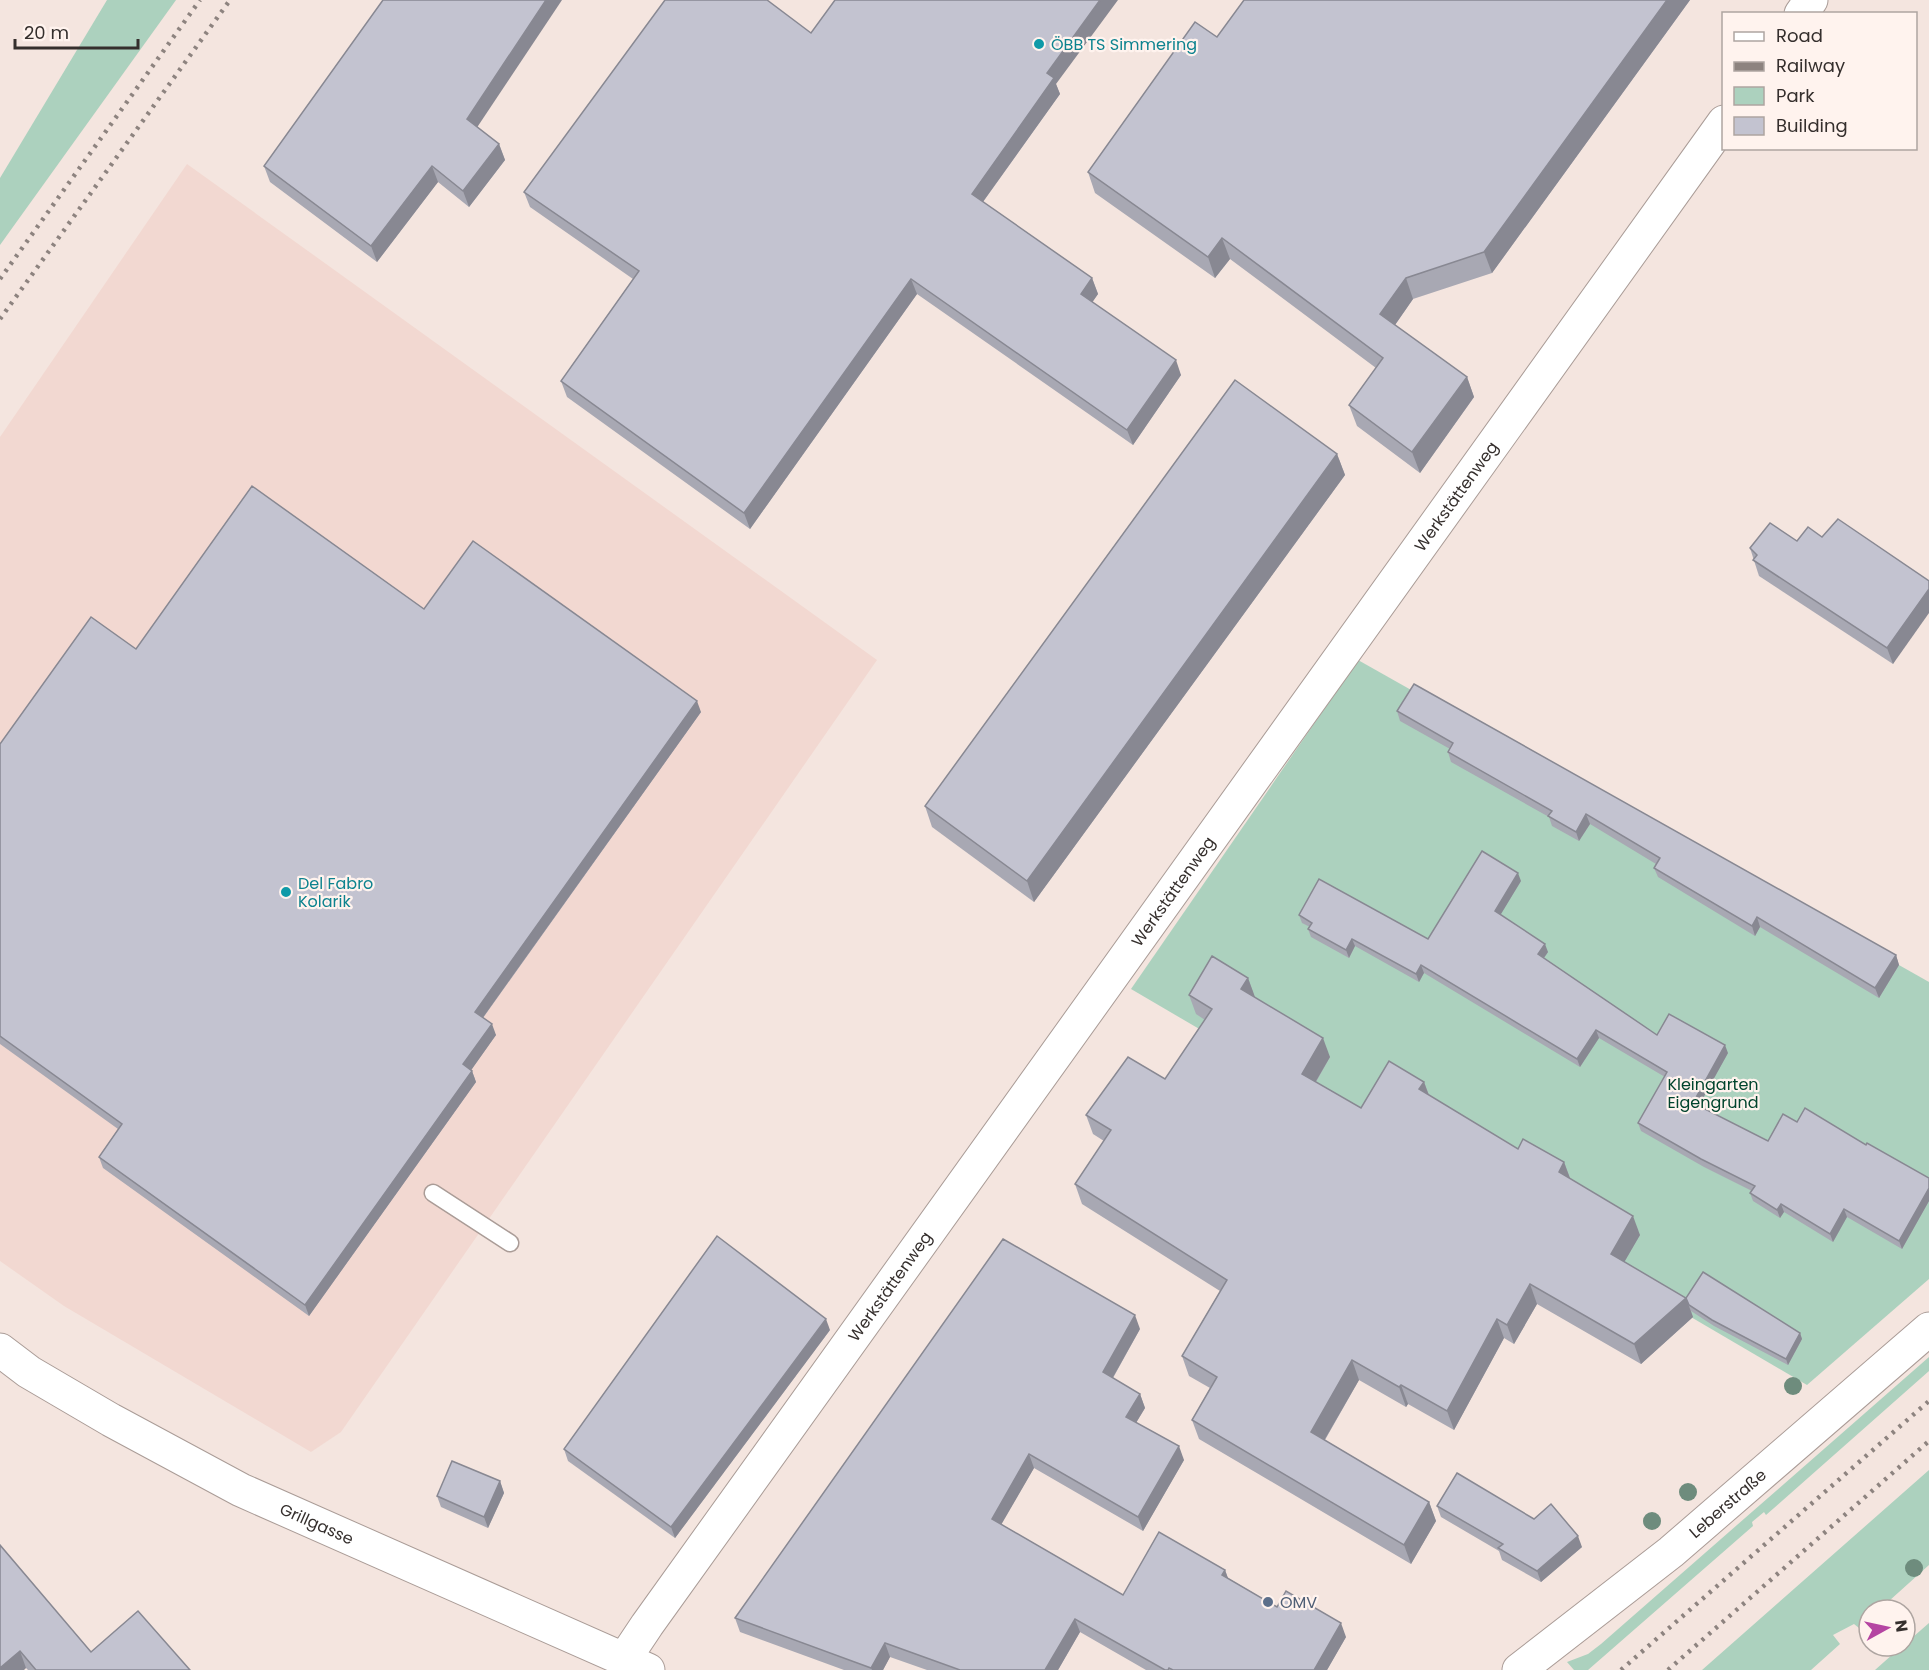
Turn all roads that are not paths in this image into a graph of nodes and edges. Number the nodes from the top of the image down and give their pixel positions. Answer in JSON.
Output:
{"nodes":[{"id":1,"x":1722,"y":125,"type":"edge"},
{"id":2,"x":433,"y":1193,"type":"dead end"},
{"id":3,"x":510,"y":1244,"type":"dead end"},
{"id":4,"x":1929,"y":1329,"type":"edge"},
{"id":5,"x":0,"y":1350,"type":"edge"},
{"id":6,"x":636,"y":1665,"type":"edge"},
{"id":7,"x":1519,"y":1670,"type":"edge"}],
"edges":[{"from":1,"to":6,"type":"street","name":"Werkstättenweg"},
{"from":2,"to":3,"type":"lane"},
{"from":4,"to":7,"type":"street","name":"Leberstraße"},
{"from":5,"to":6,"type":"street","name":"Grillgasse"}]}
